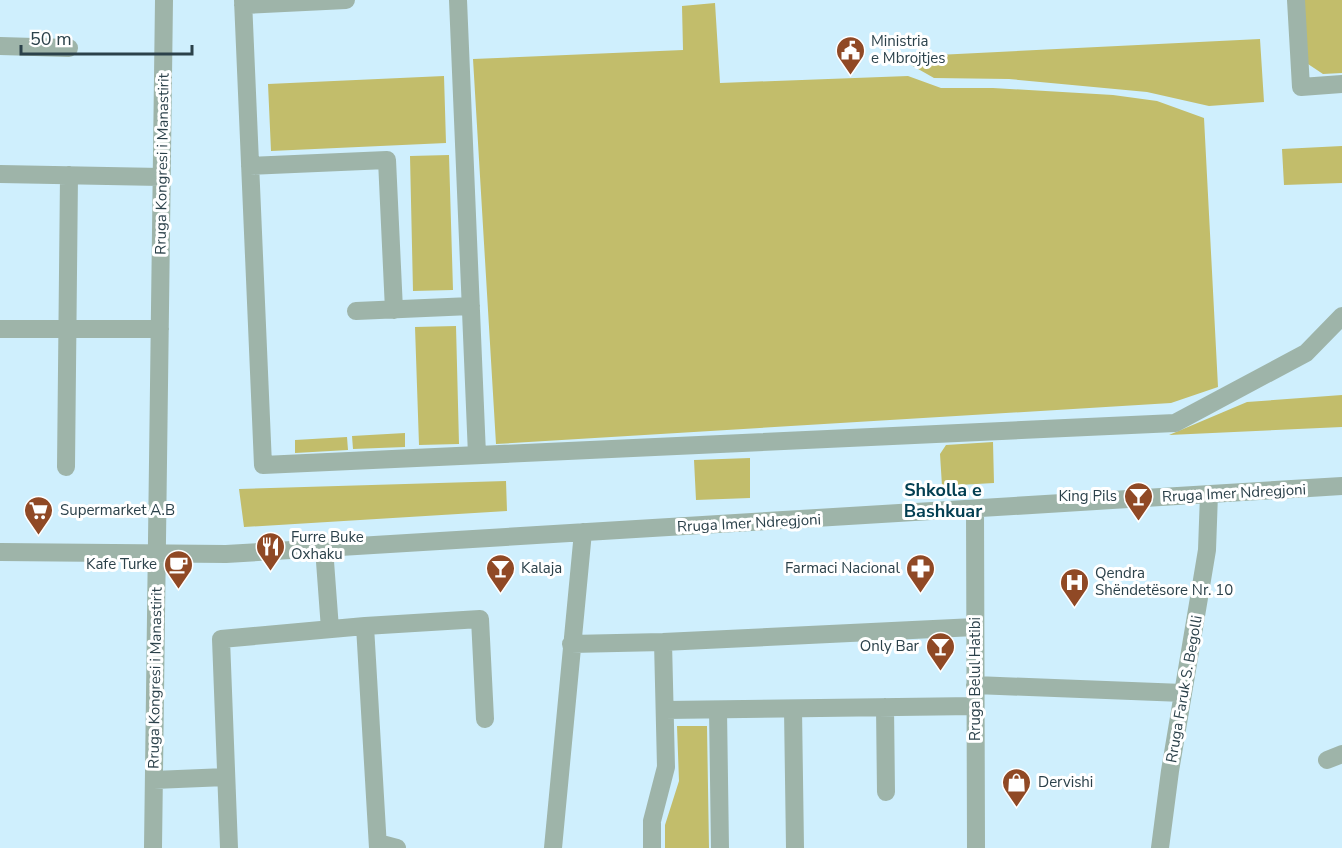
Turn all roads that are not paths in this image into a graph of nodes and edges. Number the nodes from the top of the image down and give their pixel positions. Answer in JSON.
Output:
{"nodes":[{"id":1,"x":164,"y":0,"type":"edge"},
{"id":2,"x":346,"y":0,"type":"edge"},
{"id":3,"x":458,"y":0,"type":"edge"},
{"id":4,"x":1296,"y":0,"type":"edge"},
{"id":5,"x":243,"y":2,"type":"edge"},
{"id":6,"x":0,"y":46,"type":"edge"},
{"id":7,"x":69,"y":48,"type":"dead end"},
{"id":8,"x":1342,"y":84,"type":"edge"},
{"id":9,"x":250,"y":166,"type":"junction"},
{"id":10,"x":0,"y":174,"type":"edge"},
{"id":11,"x":69,"y":175,"type":"junction"},
{"id":12,"x":161,"y":177,"type":"junction"},
{"id":13,"x":471,"y":306,"type":"junction"},
{"id":14,"x":394,"y":310,"type":"junction"},
{"id":15,"x":356,"y":311,"type":"dead end"},
{"id":16,"x":1342,"y":315,"type":"edge"},
{"id":17,"x":0,"y":329,"type":"edge"},
{"id":18,"x":68,"y":329,"type":"junction"},
{"id":19,"x":159,"y":329,"type":"junction"},
{"id":20,"x":477,"y":455,"type":"junction"},
{"id":21,"x":66,"y":467,"type":"dead end"},
{"id":22,"x":1342,"y":486,"type":"edge"},
{"id":23,"x":1209,"y":494,"type":"junction"},
{"id":24,"x":975,"y":509,"type":"junction"},
{"id":25,"x":583,"y":532,"type":"junction"},
{"id":26,"x":324,"y":548,"type":"junction"},
{"id":27,"x":0,"y":552,"type":"edge"},
{"id":28,"x":156,"y":554,"type":"junction"},
{"id":29,"x":365,"y":626,"type":"junction"},
{"id":30,"x":975,"y":627,"type":"junction"},
{"id":31,"x":330,"y":629,"type":"junction"},
{"id":32,"x":663,"y":642,"type":"junction"},
{"id":33,"x":571,"y":644,"type":"junction"},
{"id":34,"x":975,"y":685,"type":"junction"},
{"id":35,"x":1183,"y":693,"type":"junction"},
{"id":36,"x":975,"y":706,"type":"junction"},
{"id":37,"x":885,"y":707,"type":"junction"},
{"id":38,"x":793,"y":709,"type":"junction"},
{"id":39,"x":718,"y":710,"type":"junction"},
{"id":40,"x":665,"y":711,"type":"junction"},
{"id":41,"x":485,"y":719,"type":"dead end"},
{"id":42,"x":226,"y":777,"type":"junction"},
{"id":43,"x":154,"y":780,"type":"junction"},
{"id":44,"x":886,"y":792,"type":"dead end"},
{"id":45,"x":378,"y":845,"type":"edge"},
{"id":46,"x":153,"y":848,"type":"edge"},
{"id":47,"x":229,"y":848,"type":"edge"},
{"id":48,"x":397,"y":848,"type":"edge"},
{"id":49,"x":553,"y":848,"type":"edge"},
{"id":50,"x":652,"y":848,"type":"edge"},
{"id":51,"x":720,"y":848,"type":"edge"},
{"id":52,"x":795,"y":848,"type":"edge"},
{"id":53,"x":976,"y":848,"type":"edge"},
{"id":54,"x":1160,"y":848,"type":"edge"}],
"edges":[{"from":1,"to":12,"type":"street","name":"Rruga Kongresi i Manastirit"},
{"from":2,"to":5,"type":"street"},
{"from":3,"to":13,"type":"street"},
{"from":4,"to":8,"type":"street"},
{"from":5,"to":9,"type":"street"},
{"from":6,"to":7,"type":"street"},
{"from":9,"to":14,"type":"street"},
{"from":9,"to":20,"type":"street"},
{"from":10,"to":11,"type":"street"},
{"from":11,"to":12,"type":"street"},
{"from":11,"to":18,"type":"street"},
{"from":12,"to":19,"type":"street","name":"Rruga Kongresi i Manastirit"},
{"from":13,"to":14,"type":"street"},
{"from":13,"to":20,"type":"street"},
{"from":14,"to":15,"type":"street"},
{"from":16,"to":20,"type":"street"},
{"from":17,"to":18,"type":"street"},
{"from":18,"to":19,"type":"street"},
{"from":18,"to":21,"type":"street"},
{"from":19,"to":28,"type":"street","name":"Rruga Kongresi i Manastirit"},
{"from":22,"to":23,"type":"street","name":"Rruga Imer Ndregjoni"},
{"from":23,"to":24,"type":"street","name":"Rruga Imer Ndregjoni"},
{"from":23,"to":35,"type":"street","name":"Rruga Faruk S. Begolli"},
{"from":24,"to":25,"type":"street","name":"Rruga Imer Ndregjoni"},
{"from":24,"to":30,"type":"street","name":"Rruga Belul Hatibi"},
{"from":25,"to":26,"type":"street","name":"Rruga Imer Ndregjoni"},
{"from":25,"to":33,"type":"street"},
{"from":26,"to":28,"type":"street","name":"Rruga Imer Ndregjoni"},
{"from":26,"to":31,"type":"street"},
{"from":27,"to":28,"type":"street","name":"Rruga Imer Ndregjoni"},
{"from":28,"to":43,"type":"street","name":"Rruga Kongresi i Manastirit"},
{"from":29,"to":31,"type":"street"},
{"from":29,"to":41,"type":"street"},
{"from":29,"to":45,"type":"street"},
{"from":30,"to":32,"type":"street"},
{"from":30,"to":34,"type":"street","name":"Rruga Belul Hatibi"},
{"from":31,"to":42,"type":"street"},
{"from":32,"to":33,"type":"street"},
{"from":32,"to":40,"type":"street"},
{"from":33,"to":49,"type":"street"},
{"from":34,"to":35,"type":"street"},
{"from":34,"to":36,"type":"street","name":"Rruga Belul Hatibi"},
{"from":35,"to":54,"type":"street","name":"Rruga Faruk S. Begolli"},
{"from":36,"to":37,"type":"street"},
{"from":36,"to":53,"type":"street","name":"Rruga Belul Hatibi"},
{"from":37,"to":38,"type":"street"},
{"from":37,"to":44,"type":"street"},
{"from":38,"to":39,"type":"street"},
{"from":38,"to":52,"type":"street"},
{"from":39,"to":40,"type":"street"},
{"from":39,"to":51,"type":"street"},
{"from":40,"to":50,"type":"street"},
{"from":42,"to":43,"type":"street"},
{"from":42,"to":47,"type":"street"},
{"from":43,"to":46,"type":"street","name":"Rruga Kongresi i Manastirit"},
{"from":45,"to":48,"type":"street"}]}
